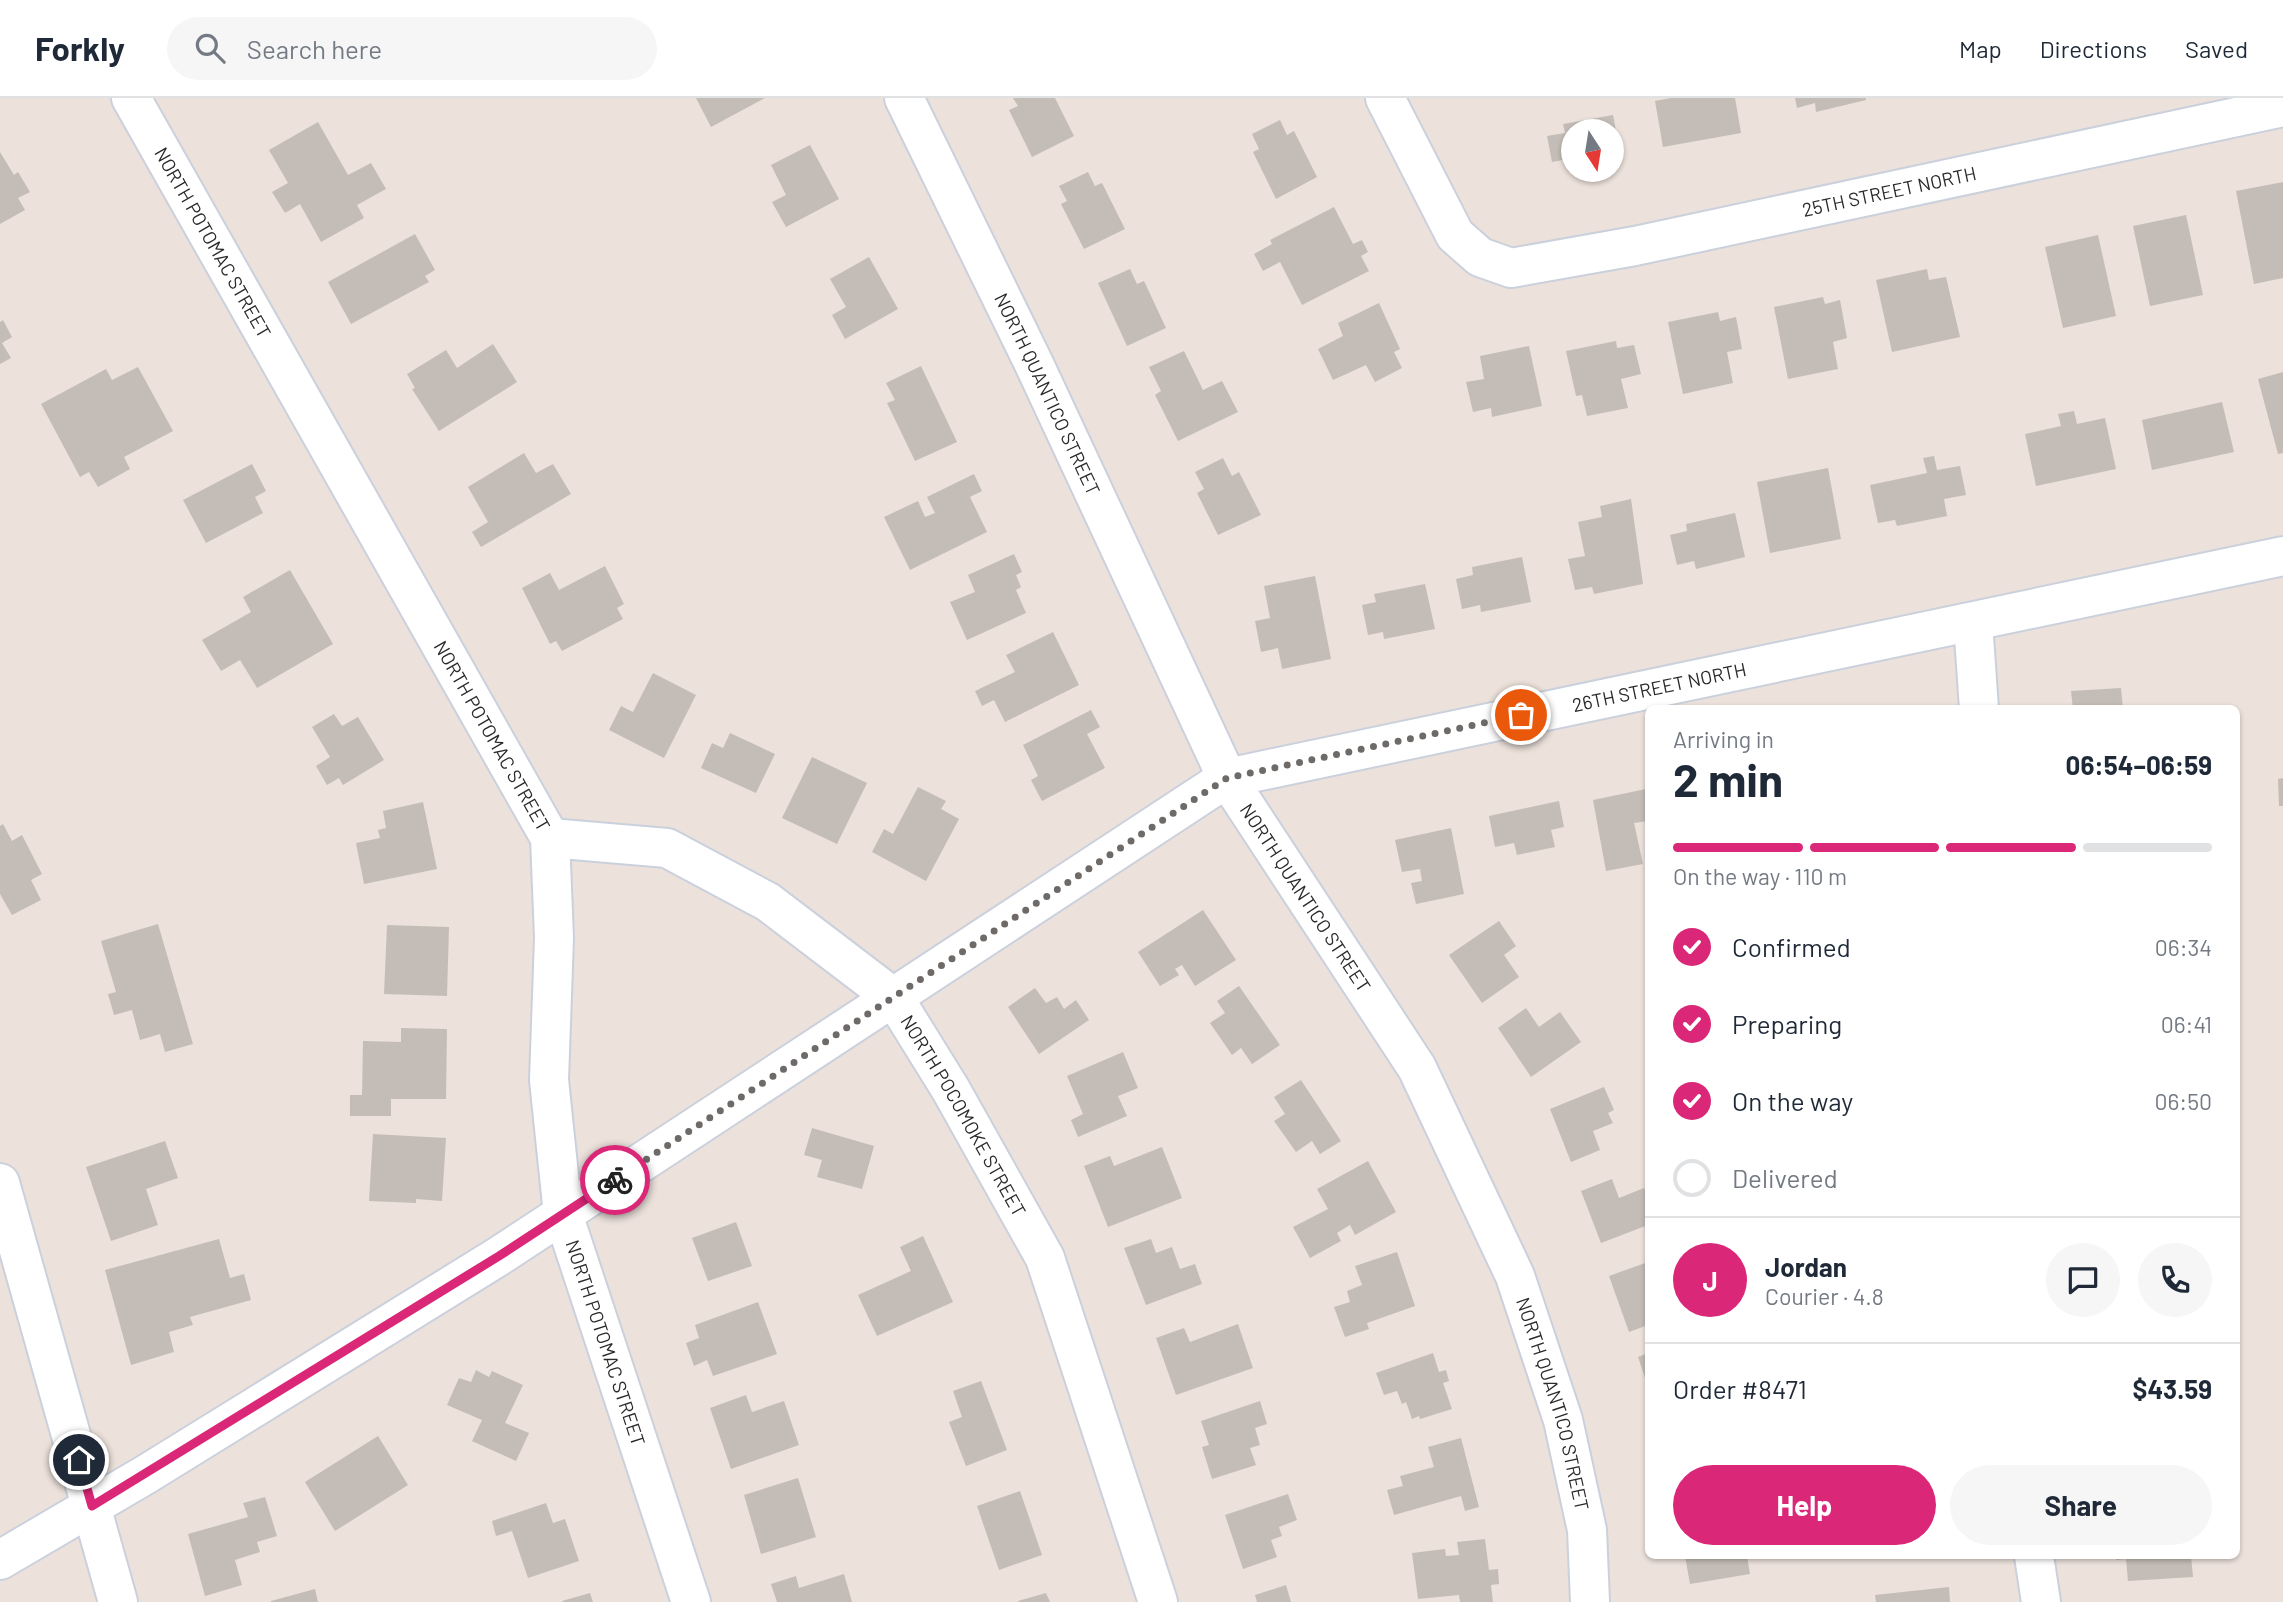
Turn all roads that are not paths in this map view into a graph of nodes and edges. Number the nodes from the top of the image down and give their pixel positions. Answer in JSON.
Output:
{"nodes":[{"id":1,"x":131,"y":98,"type":"edge"},
{"id":2,"x":904,"y":98,"type":"edge"},
{"id":3,"x":1385,"y":98,"type":"edge"},
{"id":4,"x":2283,"y":107,"type":"edge"},
{"id":5,"x":2283,"y":556,"type":"edge"},
{"id":6,"x":1973,"y":622,"type":"junction"},
{"id":7,"x":1979,"y":705,"type":"edge"},
{"id":8,"x":1227,"y":778,"type":"junction"},
{"id":9,"x":550,"y":838,"type":"junction"},
{"id":10,"x":894,"y":998,"type":"junction"},
{"id":11,"x":0,"y":1183,"type":"edge"},
{"id":12,"x":563,"y":1214,"type":"junction"},
{"id":13,"x":92,"y":1506,"type":"junction"},
{"id":14,"x":2034,"y":1559,"type":"edge"},
{"id":15,"x":0,"y":1560,"type":"edge"},
{"id":16,"x":118,"y":1602,"type":"edge"},
{"id":17,"x":691,"y":1602,"type":"edge"},
{"id":18,"x":1158,"y":1602,"type":"edge"},
{"id":19,"x":1590,"y":1602,"type":"edge"},
{"id":20,"x":2041,"y":1602,"type":"edge"}],
"edges":[{"from":1,"to":9,"type":"street","name":"NORTH POTOMAC STREET"},
{"from":2,"to":8,"type":"street","name":"NORTH QUANTICO STREET"},
{"from":3,"to":4,"type":"street","name":"25TH STREET NORTH"},
{"from":5,"to":6,"type":"street","name":"26TH STREET NORTH"},
{"from":6,"to":7,"type":"street"},
{"from":6,"to":8,"type":"street","name":"26TH STREET NORTH"},
{"from":8,"to":10,"type":"street","name":"26TH STREET NORTH"},
{"from":8,"to":19,"type":"street","name":"NORTH QUANTICO STREET"},
{"from":9,"to":10,"type":"street","name":"NORTH POCOMOKE STREET"},
{"from":9,"to":12,"type":"street","name":"NORTH POTOMAC STREET"},
{"from":10,"to":12,"type":"street","name":"26TH STREET NORTH"},
{"from":10,"to":18,"type":"street","name":"NORTH POCOMOKE STREET"},
{"from":11,"to":13,"type":"street"},
{"from":12,"to":13,"type":"street","name":"26TH STREET NORTH"},
{"from":12,"to":17,"type":"street","name":"NORTH POTOMAC STREET"},
{"from":13,"to":15,"type":"street","name":"26TH STREET NORTH"},
{"from":13,"to":16,"type":"street"},
{"from":14,"to":20,"type":"street"}]}
